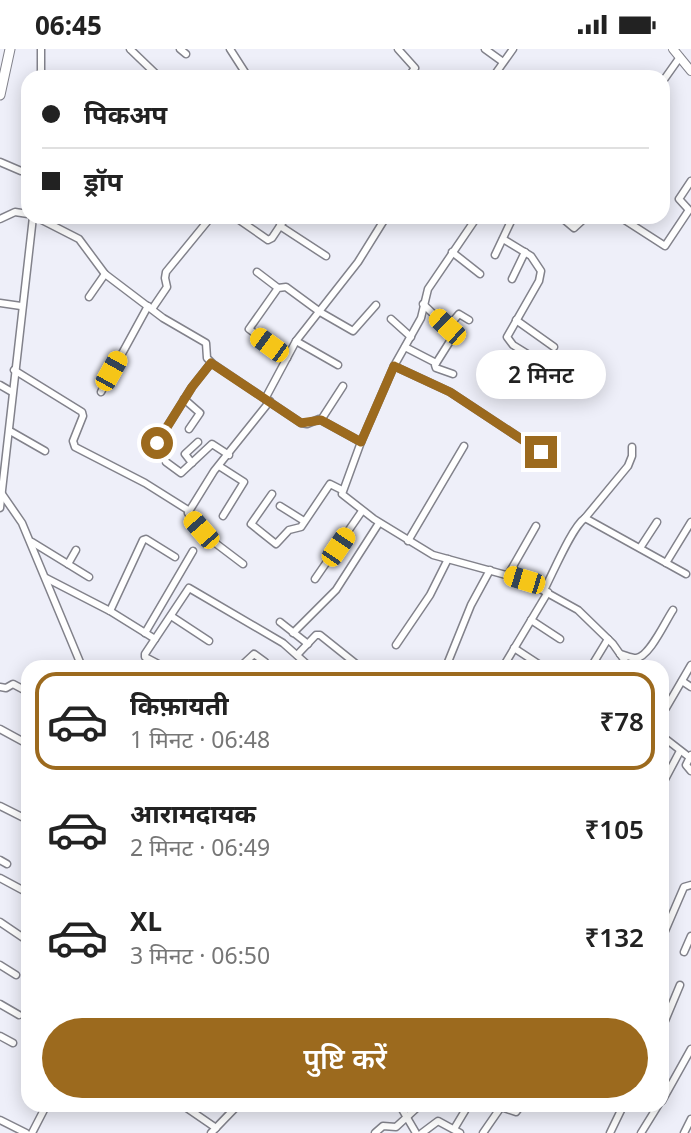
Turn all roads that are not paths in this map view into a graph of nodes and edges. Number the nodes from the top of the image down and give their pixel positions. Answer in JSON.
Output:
{"nodes":[{"id":1,"x":10,"y":49,"type":"edge"},
{"id":2,"x":41,"y":49,"type":"edge"},
{"id":3,"x":130,"y":49,"type":"edge"},
{"id":4,"x":230,"y":49,"type":"edge"},
{"id":5,"x":398,"y":49,"type":"edge"},
{"id":6,"x":485,"y":49,"type":"edge"},
{"id":7,"x":513,"y":49,"type":"edge"},
{"id":8,"x":673,"y":49,"type":"edge"},
{"id":9,"x":679,"y":53,"type":"edge"},
{"id":10,"x":503,"y":62,"type":"junction"},
{"id":11,"x":691,"y":64,"type":"edge"},
{"id":12,"x":41,"y":70,"type":"edge"},
{"id":13,"x":153,"y":70,"type":"edge"},
{"id":14,"x":242,"y":70,"type":"edge"},
{"id":15,"x":414,"y":70,"type":"edge"},
{"id":16,"x":498,"y":70,"type":"edge"},
{"id":17,"x":669,"y":70,"type":"edge"},
{"id":18,"x":691,"y":71,"type":"edge"},
{"id":19,"x":0,"y":95,"type":"edge"},
{"id":20,"x":0,"y":162,"type":"edge"},
{"id":21,"x":21,"y":171,"type":"dead end"},
{"id":22,"x":691,"y":181,"type":"edge"},
{"id":23,"x":21,"y":213,"type":"edge"},
{"id":24,"x":0,"y":219,"type":"edge"},
{"id":25,"x":34,"y":224,"type":"edge"},
{"id":26,"x":49,"y":224,"type":"edge"},
{"id":27,"x":205,"y":224,"type":"edge"},
{"id":28,"x":245,"y":224,"type":"edge"},
{"id":29,"x":382,"y":224,"type":"edge"},
{"id":30,"x":472,"y":224,"type":"edge"},
{"id":31,"x":510,"y":224,"type":"edge"},
{"id":32,"x":631,"y":224,"type":"edge"},
{"id":33,"x":279,"y":226,"type":"joint"},
{"id":34,"x":502,"y":239,"type":"junction"},
{"id":35,"x":452,"y":252,"type":"junction"},
{"id":36,"x":525,"y":252,"type":"junction"},
{"id":37,"x":495,"y":255,"type":"dead end"},
{"id":38,"x":326,"y":256,"type":"dead end"},
{"id":39,"x":257,"y":272,"type":"dead end"},
{"id":40,"x":105,"y":274,"type":"junction"},
{"id":41,"x":480,"y":274,"type":"dead end"},
{"id":42,"x":512,"y":279,"type":"dead end"},
{"id":43,"x":278,"y":288,"type":"junction"},
{"id":44,"x":89,"y":297,"type":"dead end"},
{"id":45,"x":0,"y":303,"type":"edge"},
{"id":46,"x":423,"y":304,"type":"junction"},
{"id":47,"x":376,"y":305,"type":"dead end"},
{"id":48,"x":21,"y":306,"type":"junction"},
{"id":49,"x":150,"y":307,"type":"junction"},
{"id":50,"x":320,"y":312,"type":"junction"},
{"id":51,"x":391,"y":320,"type":"dead end"},
{"id":52,"x":469,"y":320,"type":"dead end"},
{"id":53,"x":516,"y":320,"type":"junction"},
{"id":54,"x":447,"y":327,"type":"junction"},
{"id":55,"x":411,"y":337,"type":"junction"},
{"id":56,"x":296,"y":341,"type":"junction"},
{"id":57,"x":405,"y":347,"type":"junction"},
{"id":58,"x":554,"y":347,"type":"dead end"},
{"id":59,"x":287,"y":358,"type":"junction"},
{"id":60,"x":534,"y":358,"type":"dead end"},
{"id":61,"x":211,"y":363,"type":"junction"},
{"id":62,"x":436,"y":363,"type":"junction"},
{"id":63,"x":338,"y":365,"type":"dead end"},
{"id":64,"x":394,"y":366,"type":"junction"},
{"id":65,"x":14,"y":370,"type":"junction"},
{"id":66,"x":453,"y":374,"type":"dead end"},
{"id":67,"x":0,"y":385,"type":"edge"},
{"id":68,"x":343,"y":386,"type":"dead end"},
{"id":69,"x":12,"y":392,"type":"junction"},
{"id":70,"x":101,"y":392,"type":"dead end"},
{"id":71,"x":184,"y":400,"type":"junction"},
{"id":72,"x":267,"y":400,"type":"junction"},
{"id":73,"x":321,"y":420,"type":"junction"},
{"id":74,"x":189,"y":429,"type":"dead end"},
{"id":75,"x":10,"y":431,"type":"junction"},
{"id":76,"x":198,"y":442,"type":"dead end"},
{"id":77,"x":361,"y":442,"type":"junction"},
{"id":78,"x":157,"y":443,"type":"dead end"},
{"id":79,"x":464,"y":446,"type":"dead end"},
{"id":80,"x":632,"y":447,"type":"dead end"},
{"id":81,"x":45,"y":451,"type":"dead end"},
{"id":82,"x":541,"y":452,"type":"dead end"},
{"id":83,"x":229,"y":455,"type":"junction"},
{"id":84,"x":166,"y":462,"type":"dead end"},
{"id":85,"x":192,"y":463,"type":"junction"},
{"id":86,"x":219,"y":466,"type":"junction"},
{"id":87,"x":342,"y":490,"type":"junction"},
{"id":88,"x":2,"y":493,"type":"junction"},
{"id":89,"x":272,"y":494,"type":"dead end"},
{"id":90,"x":280,"y":506,"type":"dead end"},
{"id":91,"x":0,"y":507,"type":"edge"},
{"id":92,"x":188,"y":510,"type":"junction"},
{"id":93,"x":362,"y":511,"type":"junction"},
{"id":94,"x":223,"y":516,"type":"dead end"},
{"id":95,"x":585,"y":518,"type":"junction"},
{"id":96,"x":304,"y":521,"type":"junction"},
{"id":97,"x":657,"y":522,"type":"dead end"},
{"id":98,"x":691,"y":522,"type":"edge"},
{"id":99,"x":379,"y":523,"type":"junction"},
{"id":100,"x":536,"y":526,"type":"dead end"},
{"id":101,"x":30,"y":541,"type":"junction"},
{"id":102,"x":408,"y":541,"type":"junction"},
{"id":103,"x":640,"y":548,"type":"junction"},
{"id":104,"x":76,"y":550,"type":"dead end"},
{"id":105,"x":193,"y":551,"type":"dead end"},
{"id":106,"x":175,"y":557,"type":"dead end"},
{"id":107,"x":448,"y":559,"type":"junction"},
{"id":108,"x":666,"y":563,"type":"junction"},
{"id":109,"x":68,"y":564,"type":"junction"},
{"id":110,"x":243,"y":564,"type":"dead end"},
{"id":111,"x":490,"y":570,"type":"junction"},
{"id":112,"x":686,"y":573,"type":"dead end"},
{"id":113,"x":508,"y":575,"type":"junction"},
{"id":114,"x":46,"y":577,"type":"junction"},
{"id":115,"x":89,"y":577,"type":"dead end"},
{"id":116,"x":315,"y":579,"type":"dead end"},
{"id":117,"x":546,"y":591,"type":"junction"},
{"id":118,"x":673,"y":610,"type":"dead end"},
{"id":119,"x":110,"y":611,"type":"junction"},
{"id":120,"x":171,"y":616,"type":"junction"},
{"id":121,"x":531,"y":620,"type":"junction"},
{"id":122,"x":279,"y":622,"type":"dead end"},
{"id":123,"x":145,"y":633,"type":"junction"},
{"id":124,"x":293,"y":633,"type":"junction"},
{"id":125,"x":155,"y":639,"type":"junction"},
{"id":126,"x":560,"y":639,"type":"dead end"},
{"id":127,"x":608,"y":639,"type":"junction"},
{"id":128,"x":209,"y":641,"type":"dead end"},
{"id":129,"x":308,"y":644,"type":"junction"},
{"id":130,"x":396,"y":645,"type":"dead end"},
{"id":131,"x":514,"y":648,"type":"junction"},
{"id":132,"x":620,"y":654,"type":"junction"},
{"id":133,"x":297,"y":655,"type":"junction"},
{"id":134,"x":79,"y":660,"type":"edge"},
{"id":135,"x":152,"y":660,"type":"edge"},
{"id":136,"x":248,"y":660,"type":"edge"},
{"id":137,"x":263,"y":660,"type":"edge"},
{"id":138,"x":302,"y":660,"type":"edge"},
{"id":139,"x":352,"y":660,"type":"edge"},
{"id":140,"x":449,"y":660,"type":"edge"},
{"id":141,"x":507,"y":660,"type":"edge"},
{"id":142,"x":532,"y":660,"type":"edge"},
{"id":143,"x":595,"y":660,"type":"edge"},
{"id":144,"x":623,"y":660,"type":"edge"},
{"id":145,"x":691,"y":665,"type":"edge"},
{"id":146,"x":681,"y":681,"type":"junction"},
{"id":147,"x":0,"y":687,"type":"edge"},
{"id":148,"x":691,"y":687,"type":"edge"},
{"id":149,"x":21,"y":688,"type":"edge"},
{"id":150,"x":669,"y":699,"type":"edge"},
{"id":151,"x":0,"y":729,"type":"edge"},
{"id":152,"x":21,"y":740,"type":"edge"},
{"id":153,"x":669,"y":742,"type":"edge"},
{"id":154,"x":680,"y":751,"type":"junction"},
{"id":155,"x":690,"y":756,"type":"edge"},
{"id":156,"x":691,"y":771,"type":"edge"},
{"id":157,"x":669,"y":772,"type":"edge"},
{"id":158,"x":0,"y":806,"type":"edge"},
{"id":159,"x":21,"y":816,"type":"edge"},
{"id":160,"x":0,"y":877,"type":"edge"},
{"id":161,"x":691,"y":885,"type":"edge"},
{"id":162,"x":21,"y":889,"type":"edge"},
{"id":163,"x":0,"y":922,"type":"edge"},
{"id":164,"x":669,"y":922,"type":"edge"},
{"id":165,"x":21,"y":936,"type":"edge"},
{"id":166,"x":691,"y":936,"type":"edge"},
{"id":167,"x":684,"y":952,"type":"dead end"},
{"id":168,"x":0,"y":965,"type":"edge"},
{"id":169,"x":16,"y":975,"type":"dead end"},
{"id":170,"x":680,"y":985,"type":"dead end"},
{"id":171,"x":0,"y":1004,"type":"edge"},
{"id":172,"x":669,"y":1011,"type":"edge"},
{"id":173,"x":19,"y":1015,"type":"dead end"},
{"id":174,"x":0,"y":1036,"type":"edge"},
{"id":175,"x":13,"y":1043,"type":"dead end"},
{"id":176,"x":691,"y":1049,"type":"edge"},
{"id":177,"x":669,"y":1087,"type":"edge"},
{"id":178,"x":43,"y":1112,"type":"edge"},
{"id":179,"x":191,"y":1112,"type":"edge"},
{"id":180,"x":231,"y":1112,"type":"edge"},
{"id":181,"x":405,"y":1112,"type":"edge"},
{"id":182,"x":413,"y":1112,"type":"edge"},
{"id":183,"x":465,"y":1112,"type":"edge"},
{"id":184,"x":498,"y":1112,"type":"edge"},
{"id":185,"x":620,"y":1112,"type":"edge"},
{"id":186,"x":654,"y":1112,"type":"edge"},
{"id":187,"x":408,"y":1117,"type":"junction"},
{"id":188,"x":691,"y":1119,"type":"edge"},
{"id":189,"x":0,"y":1120,"type":"edge"},
{"id":190,"x":214,"y":1130,"type":"edge"},
{"id":191,"x":457,"y":1131,"type":"edge"},
{"id":192,"x":26,"y":1133,"type":"edge"},
{"id":193,"x":32,"y":1133,"type":"edge"},
{"id":194,"x":376,"y":1133,"type":"edge"},
{"id":195,"x":416,"y":1133,"type":"edge"},
{"id":196,"x":422,"y":1133,"type":"edge"},
{"id":197,"x":483,"y":1133,"type":"edge"},
{"id":198,"x":610,"y":1133,"type":"edge"},
{"id":199,"x":641,"y":1133,"type":"edge"},
{"id":200,"x":684,"y":1133,"type":"edge"}],
"edges":[{"from":1,"to":19,"type":"main road"},
{"from":2,"to":12,"type":"street"},
{"from":3,"to":13,"type":"street"},
{"from":4,"to":14,"type":"street"},
{"from":5,"to":15,"type":"street"},
{"from":6,"to":10,"type":"street"},
{"from":7,"to":10,"type":"street"},
{"from":8,"to":9,"type":"street"},
{"from":9,"to":11,"type":"street"},
{"from":9,"to":17,"type":"street"},
{"from":9,"to":18,"type":"street"},
{"from":10,"to":16,"type":"street"},
{"from":20,"to":21,"type":"street"},
{"from":22,"to":32,"type":"street"},
{"from":23,"to":24,"type":"street"},
{"from":25,"to":48,"type":"street"},
{"from":26,"to":40,"type":"street"},
{"from":27,"to":49,"type":"street"},
{"from":28,"to":33,"type":"street"},
{"from":29,"to":50,"type":"street"},
{"from":30,"to":35,"type":"street"},
{"from":31,"to":34,"type":"street"},
{"from":33,"to":38,"type":"street"},
{"from":34,"to":36,"type":"street"},
{"from":34,"to":37,"type":"street"},
{"from":35,"to":41,"type":"street"},
{"from":35,"to":46,"type":"street"},
{"from":36,"to":42,"type":"street"},
{"from":36,"to":53,"type":"street"},
{"from":39,"to":43,"type":"street"},
{"from":40,"to":44,"type":"street"},
{"from":40,"to":49,"type":"street"},
{"from":43,"to":50,"type":"street"},
{"from":43,"to":59,"type":"street"},
{"from":45,"to":48,"type":"street"},
{"from":46,"to":54,"type":"street"},
{"from":46,"to":55,"type":"street"},
{"from":47,"to":50,"type":"street"},
{"from":48,"to":65,"type":"street"},
{"from":49,"to":61,"type":"street"},
{"from":49,"to":70,"type":"street"},
{"from":50,"to":56,"type":"street"},
{"from":51,"to":55,"type":"street"},
{"from":52,"to":54,"type":"street"},
{"from":53,"to":58,"type":"street"},
{"from":53,"to":60,"type":"street"},
{"from":54,"to":62,"type":"street"},
{"from":55,"to":57,"type":"street"},
{"from":56,"to":59,"type":"street"},
{"from":56,"to":63,"type":"street"},
{"from":57,"to":62,"type":"street"},
{"from":57,"to":64,"type":"street"},
{"from":59,"to":72,"type":"street"},
{"from":61,"to":71,"type":"street"},
{"from":61,"to":72,"type":"street"},
{"from":62,"to":66,"type":"street"},
{"from":64,"to":77,"type":"street"},
{"from":64,"to":82,"type":"street"},
{"from":65,"to":69,"type":"street"},
{"from":65,"to":92,"type":"street"},
{"from":67,"to":69,"type":"street"},
{"from":68,"to":73,"type":"street"},
{"from":69,"to":75,"type":"street"},
{"from":71,"to":74,"type":"street"},
{"from":71,"to":78,"type":"street"},
{"from":72,"to":73,"type":"street"},
{"from":72,"to":83,"type":"street"},
{"from":73,"to":77,"type":"street"},
{"from":75,"to":81,"type":"street"},
{"from":75,"to":88,"type":"street"},
{"from":76,"to":85,"type":"street"},
{"from":77,"to":87,"type":"street"},
{"from":79,"to":102,"type":"street"},
{"from":80,"to":95,"type":"street"},
{"from":83,"to":85,"type":"street"},
{"from":83,"to":86,"type":"street"},
{"from":84,"to":85,"type":"street"},
{"from":86,"to":92,"type":"street"},
{"from":86,"to":94,"type":"street"},
{"from":87,"to":93,"type":"street"},
{"from":87,"to":96,"type":"street"},
{"from":88,"to":91,"type":"street"},
{"from":88,"to":101,"type":"street"},
{"from":89,"to":96,"type":"street"},
{"from":90,"to":96,"type":"street"},
{"from":92,"to":110,"type":"street"},
{"from":93,"to":99,"type":"street"},
{"from":93,"to":116,"type":"street"},
{"from":95,"to":103,"type":"street"},
{"from":95,"to":117,"type":"street"},
{"from":97,"to":103,"type":"street"},
{"from":98,"to":108,"type":"street"},
{"from":99,"to":102,"type":"street"},
{"from":99,"to":124,"type":"street"},
{"from":100,"to":113,"type":"street"},
{"from":101,"to":109,"type":"street"},
{"from":101,"to":114,"type":"street"},
{"from":102,"to":107,"type":"street"},
{"from":103,"to":108,"type":"street"},
{"from":104,"to":109,"type":"street"},
{"from":105,"to":123,"type":"street"},
{"from":106,"to":119,"type":"street"},
{"from":107,"to":111,"type":"street"},
{"from":107,"to":130,"type":"street"},
{"from":108,"to":112,"type":"street"},
{"from":109,"to":115,"type":"street"},
{"from":111,"to":113,"type":"street"},
{"from":111,"to":140,"type":"street"},
{"from":113,"to":117,"type":"street"},
{"from":114,"to":119,"type":"street"},
{"from":114,"to":134,"type":"street"},
{"from":117,"to":121,"type":"street"},
{"from":117,"to":127,"type":"street"},
{"from":118,"to":132,"type":"street"},
{"from":119,"to":123,"type":"street"},
{"from":120,"to":125,"type":"street"},
{"from":120,"to":128,"type":"street"},
{"from":120,"to":133,"type":"street"},
{"from":121,"to":126,"type":"street"},
{"from":121,"to":131,"type":"street"},
{"from":122,"to":124,"type":"street"},
{"from":123,"to":125,"type":"street"},
{"from":124,"to":129,"type":"street"},
{"from":125,"to":135,"type":"street"},
{"from":127,"to":132,"type":"street"},
{"from":127,"to":143,"type":"street"},
{"from":129,"to":133,"type":"street"},
{"from":129,"to":139,"type":"street"},
{"from":131,"to":141,"type":"street"},
{"from":131,"to":142,"type":"street"},
{"from":132,"to":144,"type":"street"},
{"from":133,"to":138,"type":"street"},
{"from":136,"to":137,"type":"street"},
{"from":145,"to":146,"type":"street"},
{"from":146,"to":148,"type":"street"},
{"from":146,"to":150,"type":"street"},
{"from":147,"to":149,"type":"street"},
{"from":151,"to":152,"type":"street"},
{"from":153,"to":154,"type":"street"},
{"from":154,"to":155,"type":"street"},
{"from":154,"to":157,"type":"street"},
{"from":155,"to":156,"type":"street"},
{"from":158,"to":159,"type":"street"},
{"from":160,"to":162,"type":"street"},
{"from":161,"to":164,"type":"street"},
{"from":163,"to":165,"type":"street"},
{"from":166,"to":167,"type":"street"},
{"from":168,"to":169,"type":"street"},
{"from":170,"to":172,"type":"street"},
{"from":171,"to":173,"type":"street"},
{"from":174,"to":175,"type":"street"},
{"from":176,"to":177,"type":"street"},
{"from":178,"to":193,"type":"street"},
{"from":179,"to":190,"type":"street"},
{"from":180,"to":190,"type":"street"},
{"from":181,"to":187,"type":"street"},
{"from":182,"to":187,"type":"street"},
{"from":183,"to":191,"type":"street"},
{"from":184,"to":197,"type":"street"},
{"from":185,"to":198,"type":"street"},
{"from":186,"to":199,"type":"street"},
{"from":187,"to":194,"type":"street"},
{"from":187,"to":195,"type":"street"},
{"from":188,"to":200,"type":"street"},
{"from":189,"to":192,"type":"street"},
{"from":191,"to":196,"type":"street"}]}
